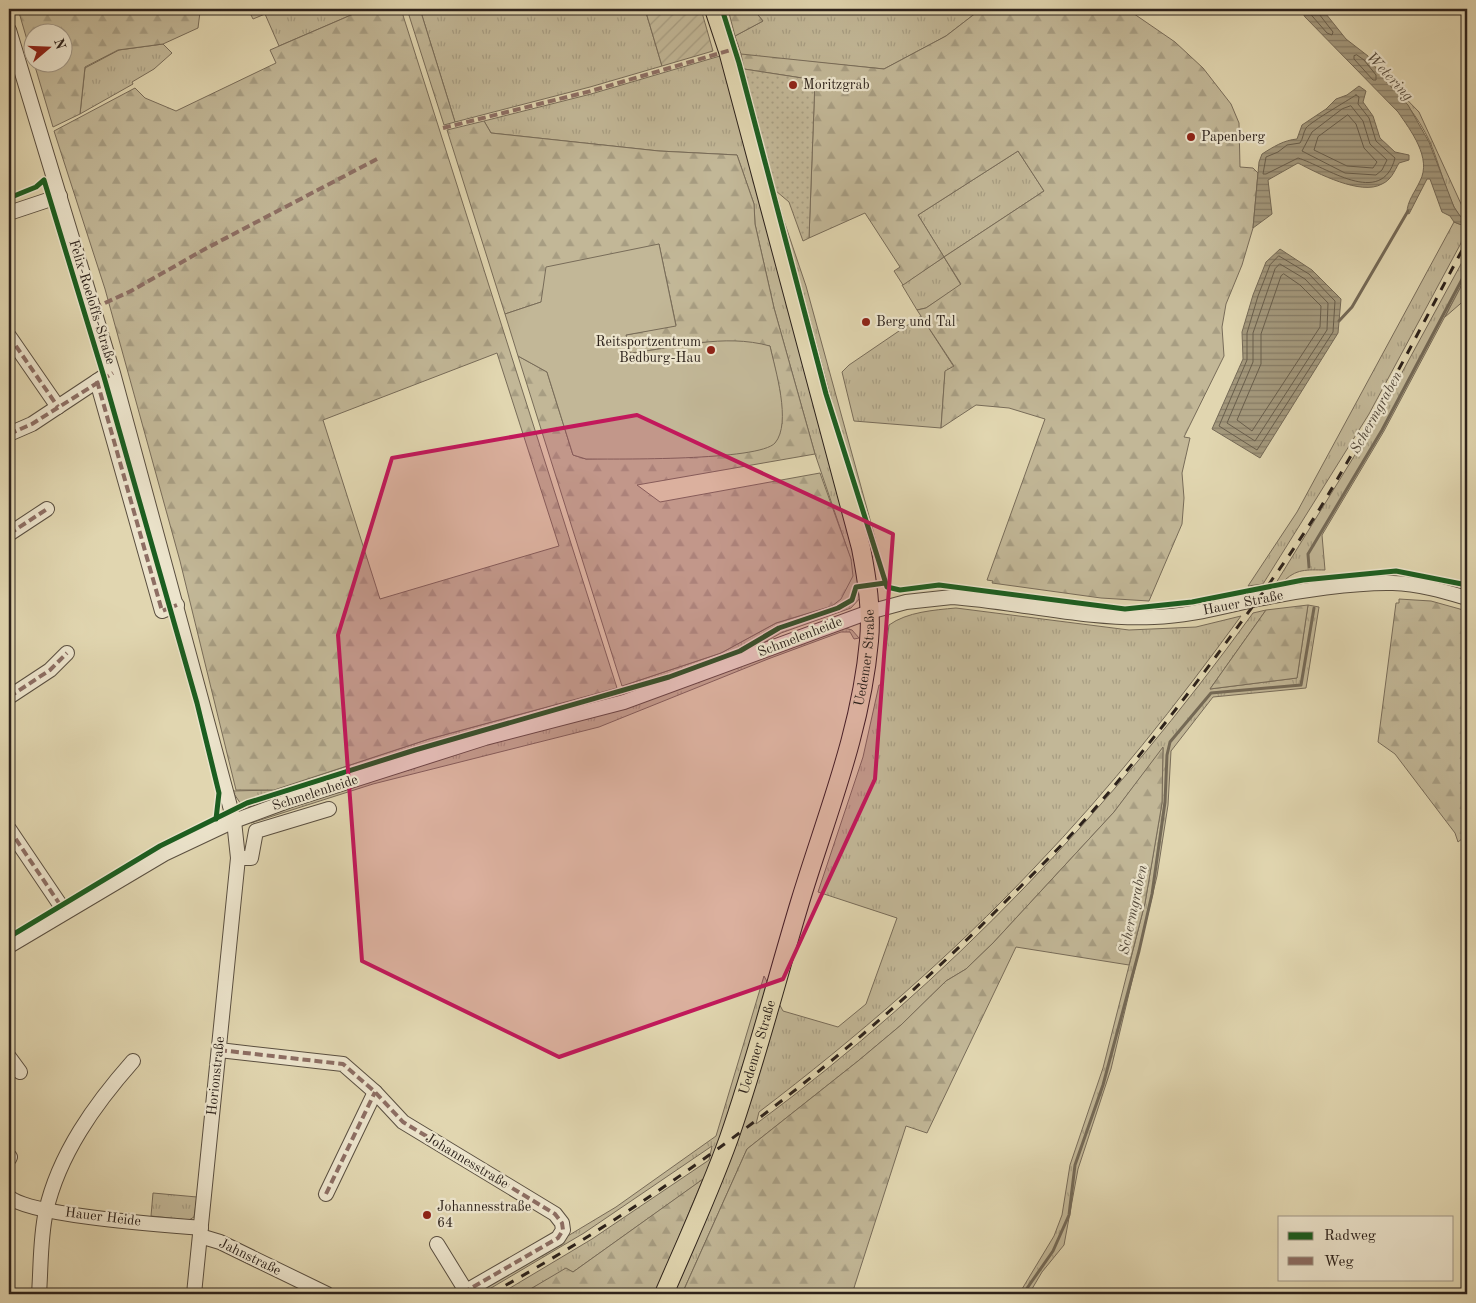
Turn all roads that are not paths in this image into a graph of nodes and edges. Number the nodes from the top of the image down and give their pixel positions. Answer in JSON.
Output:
{"nodes":[{"id":1,"x":714,"y":9,"type":"edge"},
{"id":2,"x":9,"y":30,"type":"edge"},
{"id":3,"x":60,"y":196,"type":"junction"},
{"id":4,"x":9,"y":213,"type":"edge"},
{"id":5,"x":9,"y":336,"type":"edge"},
{"id":6,"x":113,"y":372,"type":"junction"},
{"id":7,"x":97,"y":381,"type":"junction"},
{"id":8,"x":58,"y":407,"type":"junction"},
{"id":9,"x":9,"y":434,"type":"edge"},
{"id":10,"x":48,"y":509,"type":"dead end"},
{"id":11,"x":9,"y":534,"type":"edge"},
{"id":12,"x":1467,"y":598,"type":"edge"},
{"id":13,"x":177,"y":605,"type":"junction"},
{"id":14,"x":869,"y":612,"type":"junction"},
{"id":15,"x":67,"y":653,"type":"dead end"},
{"id":16,"x":9,"y":698,"type":"edge"},
{"id":17,"x":330,"y":809,"type":"dead end"},
{"id":18,"x":234,"y":821,"type":"junction"},
{"id":19,"x":9,"y":828,"type":"edge"},
{"id":20,"x":238,"y":858,"type":"junction"},
{"id":21,"x":65,"y":912,"type":"junction"},
{"id":22,"x":9,"y":946,"type":"edge"},
{"id":23,"x":219,"y":1050,"type":"junction"},
{"id":24,"x":9,"y":1057,"type":"edge"},
{"id":25,"x":132,"y":1061,"type":"dead end"},
{"id":26,"x":20,"y":1072,"type":"dead end"},
{"id":27,"x":375,"y":1092,"type":"junction"},
{"id":28,"x":326,"y":1194,"type":"dead end"},
{"id":29,"x":9,"y":1197,"type":"edge"},
{"id":30,"x":46,"y":1210,"type":"junction"},
{"id":31,"x":200,"y":1232,"type":"junction"},
{"id":32,"x":437,"y":1244,"type":"dead end"},
{"id":33,"x":464,"y":1293,"type":"edge"},
{"id":34,"x":39,"y":1294,"type":"edge"},
{"id":35,"x":194,"y":1294,"type":"edge"},
{"id":36,"x":327,"y":1294,"type":"edge"},
{"id":37,"x":664,"y":1294,"type":"edge"}],
"edges":[{"from":1,"to":14,"type":"main road","name":"Uedemer Straße"},
{"from":2,"to":3,"type":"street","name":"Felix-Roeloffs-Straße"},
{"from":3,"to":4,"type":"street"},
{"from":3,"to":6,"type":"street","name":"Felix-Roeloffs-Straße"},
{"from":5,"to":8,"type":"street"},
{"from":6,"to":7,"type":"street"},
{"from":6,"to":13,"type":"street","name":"Felix-Roeloffs-Straße"},
{"from":7,"to":8,"type":"street"},
{"from":7,"to":13,"type":"street","name":"Felix-Roeloffs-Straße"},
{"from":8,"to":9,"type":"street"},
{"from":10,"to":11,"type":"street"},
{"from":12,"to":14,"type":"street","name":"Hauer Straße"},
{"from":13,"to":18,"type":"street","name":"Felix-Roeloffs-Straße"},
{"from":14,"to":18,"type":"street","name":"Schmelenheide"},
{"from":14,"to":37,"type":"main road","name":"Uedemer Straße"},
{"from":15,"to":16,"type":"street"},
{"from":17,"to":20,"type":"street"},
{"from":18,"to":20,"type":"street","name":"Horionstraße"},
{"from":18,"to":21,"type":"street","name":"Schmelenheide"},
{"from":19,"to":21,"type":"street"},
{"from":20,"to":23,"type":"street","name":"Horionstraße"},
{"from":21,"to":22,"type":"street","name":"Schmelenheide"},
{"from":23,"to":27,"type":"street","name":"Johannesstraße"},
{"from":23,"to":31,"type":"street","name":"Horionstraße"},
{"from":24,"to":26,"type":"street"},
{"from":25,"to":30,"type":"street"},
{"from":27,"to":28,"type":"street"},
{"from":27,"to":33,"type":"street","name":"Johannesstraße"},
{"from":29,"to":30,"type":"street","name":"Hauer Heide"},
{"from":30,"to":31,"type":"street","name":"Hauer Heide"},
{"from":30,"to":34,"type":"street"},
{"from":31,"to":35,"type":"street","name":"Horionstraße"},
{"from":31,"to":36,"type":"street","name":"Jahnstraße"},
{"from":32,"to":33,"type":"street","name":"Johannesstraße"}]}
